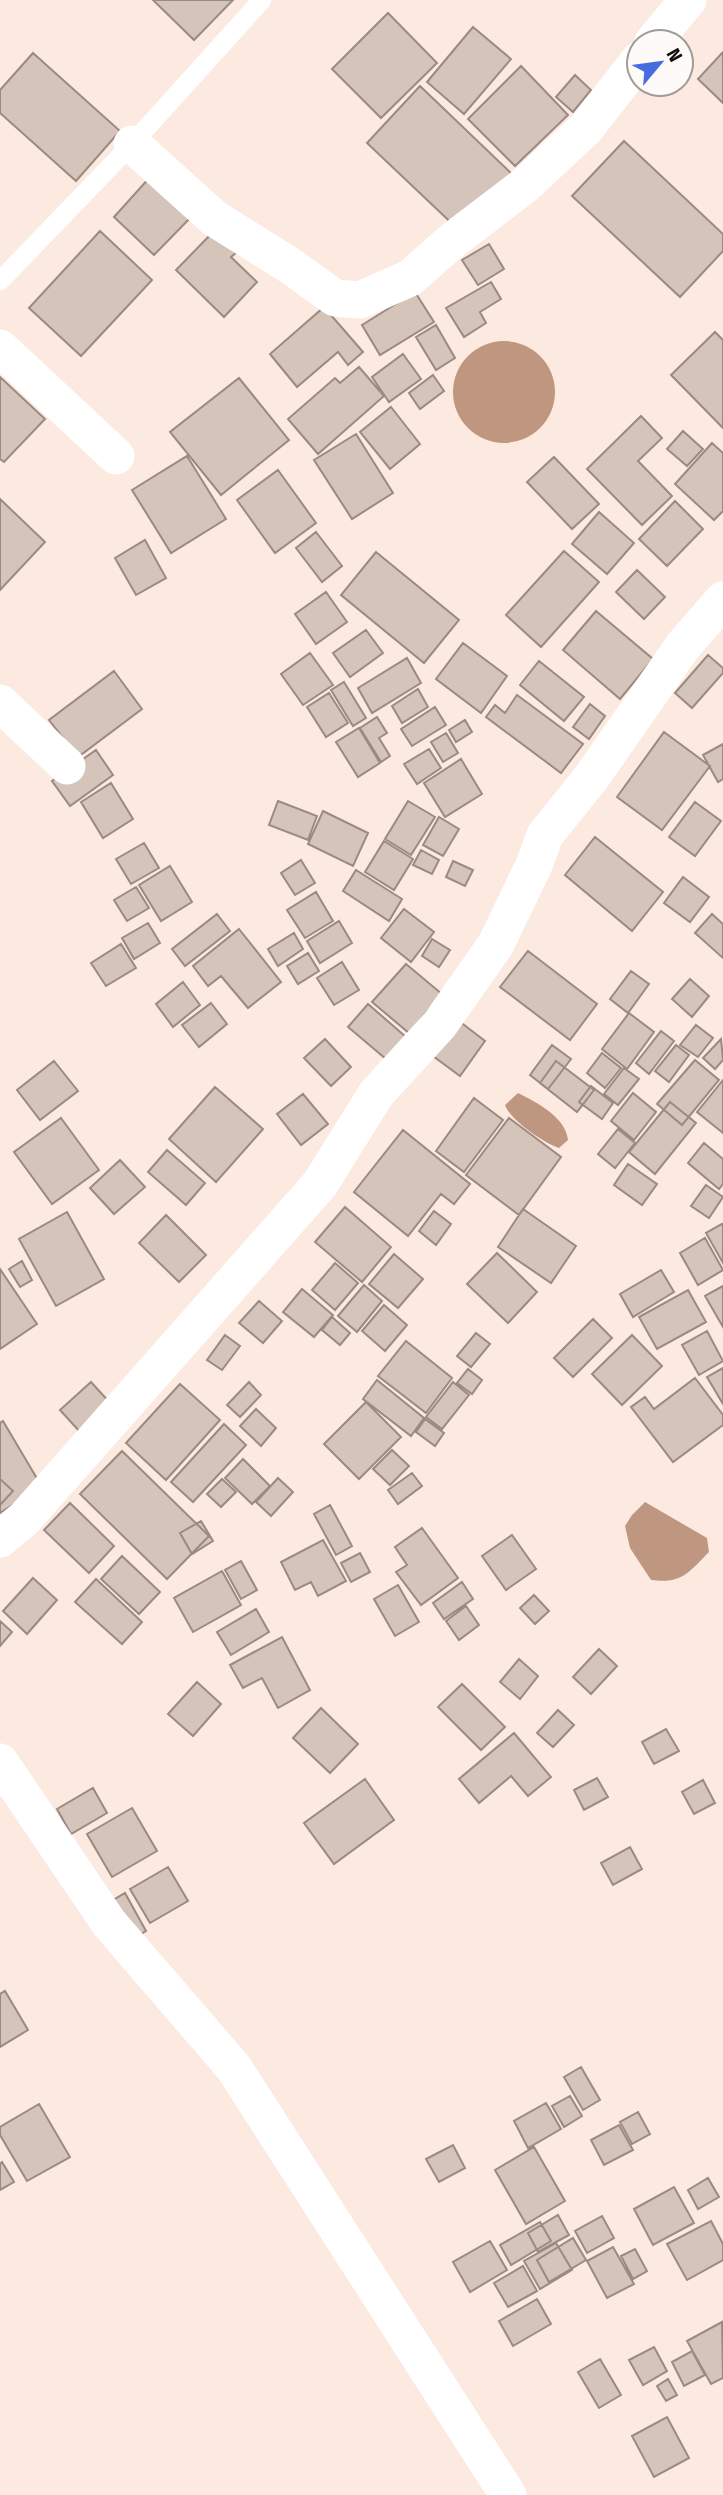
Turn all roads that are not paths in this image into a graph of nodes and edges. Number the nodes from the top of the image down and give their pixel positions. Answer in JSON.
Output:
{"nodes":[{"id":1,"x":262,"y":0,"type":"edge"},
{"id":2,"x":688,"y":0,"type":"edge"},
{"id":3,"x":665,"y":28,"type":"edge"},
{"id":4,"x":625,"y":78,"type":"edge"},
{"id":5,"x":132,"y":144,"type":"junction"},
{"id":6,"x":0,"y":281,"type":"edge"},
{"id":7,"x":0,"y":348,"type":"edge"},
{"id":8,"x":116,"y":456,"type":"dead end"},
{"id":9,"x":723,"y":600,"type":"edge"},
{"id":10,"x":0,"y":703,"type":"edge"},
{"id":11,"x":67,"y":766,"type":"dead end"},
{"id":12,"x":0,"y":1539,"type":"edge"},
{"id":13,"x":0,"y":1762,"type":"edge"},
{"id":14,"x":508,"y":2495,"type":"edge"}],
"edges":[{"from":1,"to":5,"type":"lane"},
{"from":2,"to":3,"type":"street"},
{"from":4,"to":5,"type":"street"},
{"from":5,"to":6,"type":"lane"},
{"from":7,"to":8,"type":"street"},
{"from":9,"to":12,"type":"street"},
{"from":10,"to":11,"type":"street"},
{"from":13,"to":14,"type":"street"}]}
